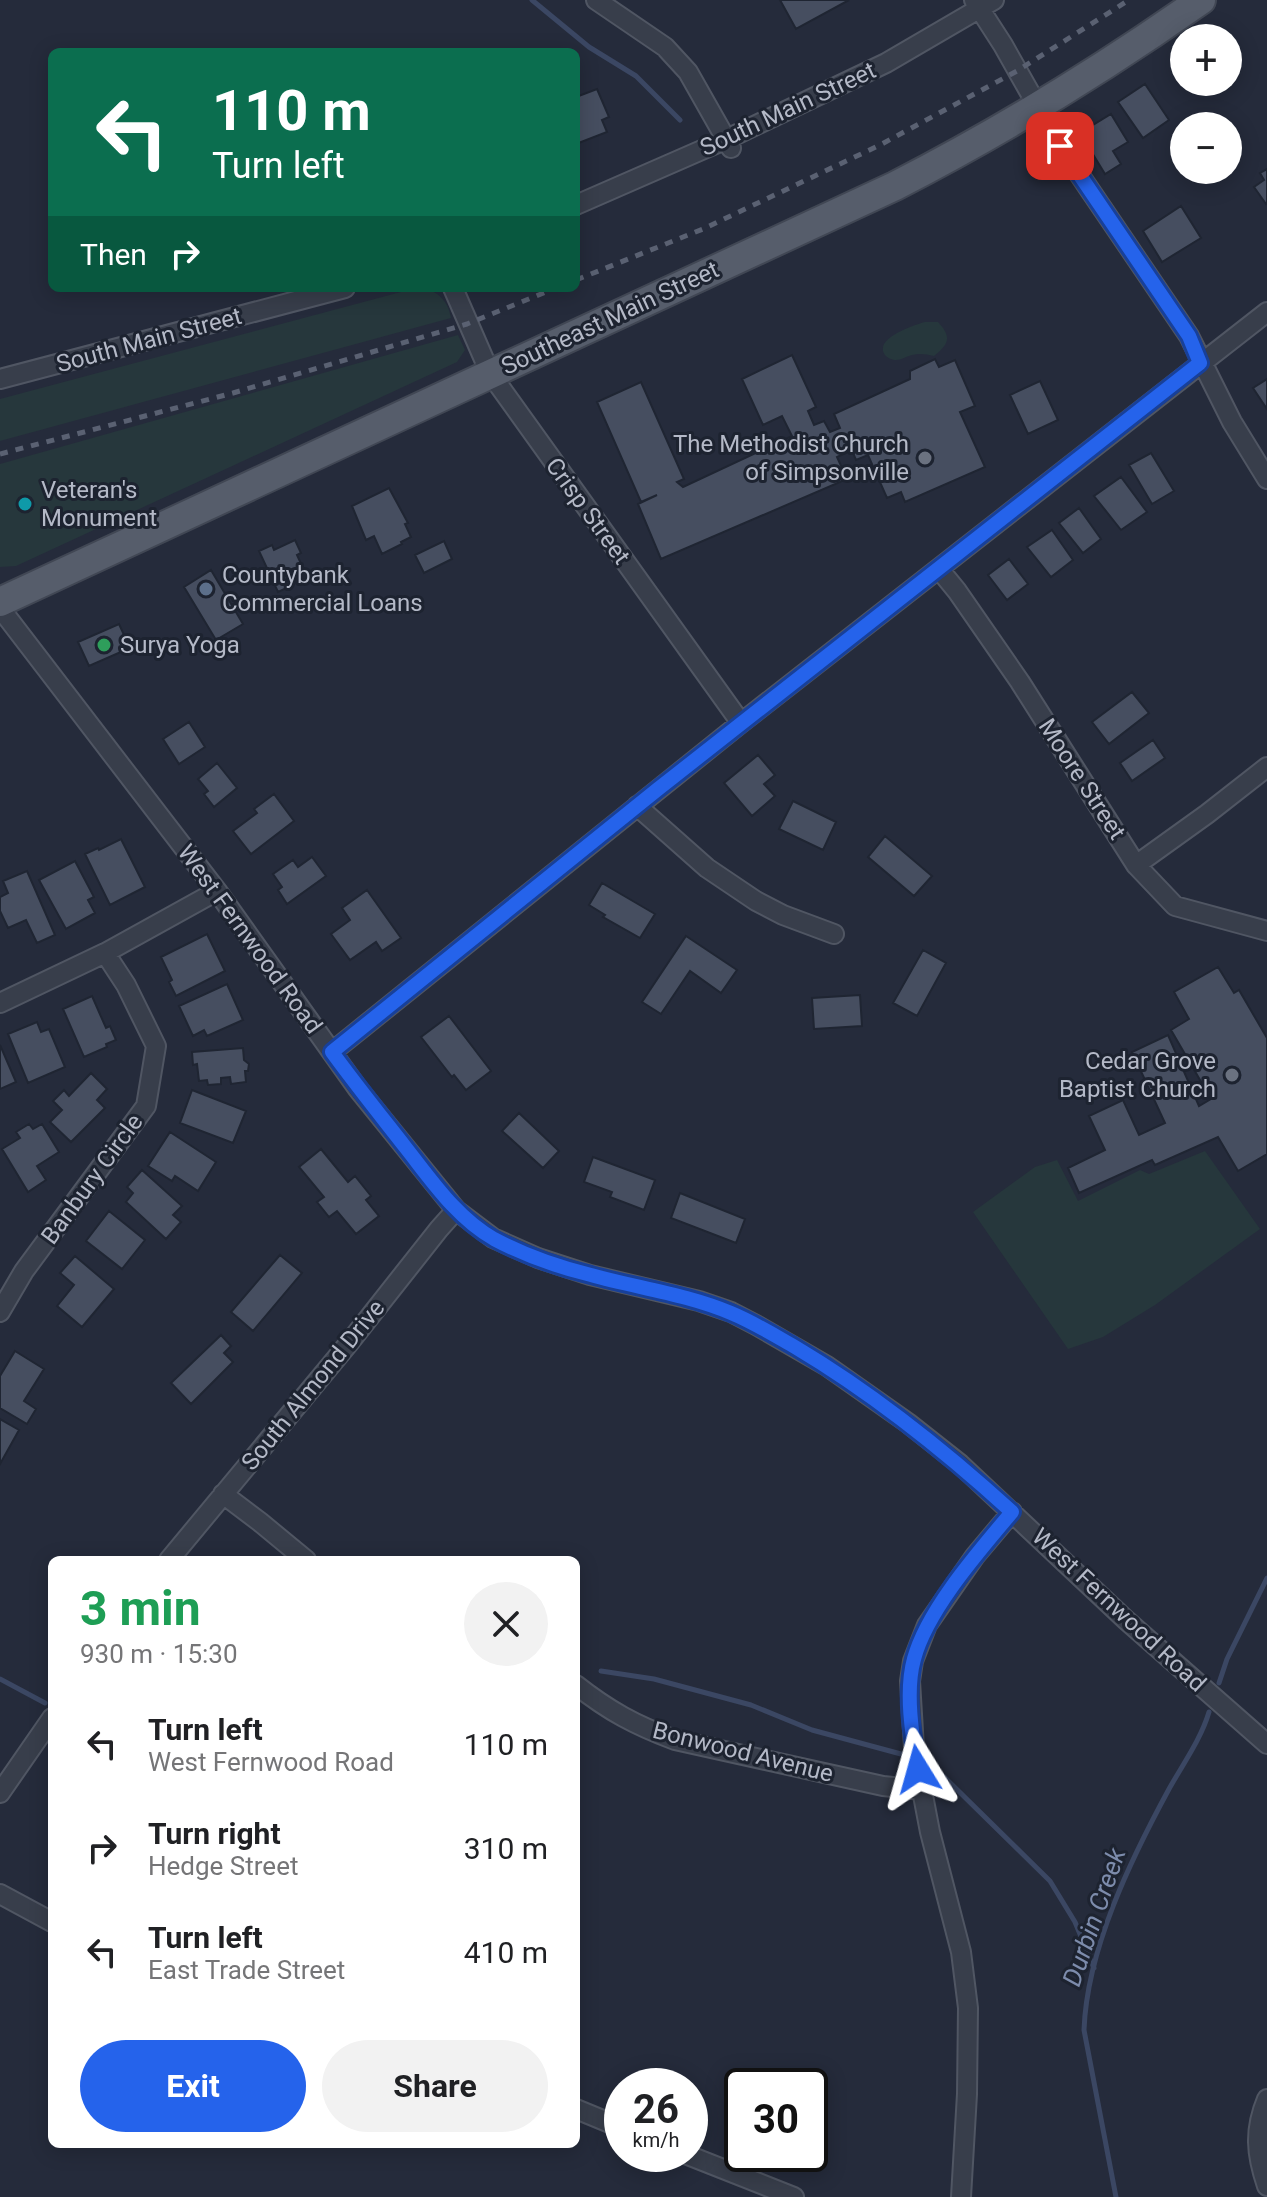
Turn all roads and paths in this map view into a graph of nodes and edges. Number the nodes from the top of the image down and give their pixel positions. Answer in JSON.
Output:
{"nodes":[{"id":1,"x":596,"y":0,"type":"edge"},
{"id":2,"x":1201,"y":0,"type":"edge"},
{"id":3,"x":982,"y":3,"type":"edge"},
{"id":4,"x":1038,"y":108,"type":"junction"},
{"id":5,"x":730,"y":145,"type":"junction"},
{"id":6,"x":580,"y":203,"type":"edge"},
{"id":7,"x":330,"y":292,"type":"edge"},
{"id":8,"x":455,"y":292,"type":"edge"},
{"id":9,"x":1267,"y":312,"type":"edge"},
{"id":10,"x":1200,"y":363,"type":"junction"},
{"id":11,"x":490,"y":373,"type":"junction"},
{"id":12,"x":0,"y":379,"type":"edge"},
{"id":13,"x":1267,"y":479,"type":"edge"},
{"id":14,"x":939,"y":569,"type":"junction"},
{"id":15,"x":0,"y":602,"type":"edge"},
{"id":16,"x":0,"y":608,"type":"edge"},
{"id":17,"x":741,"y":723,"type":"junction"},
{"id":18,"x":1267,"y":767,"type":"edge"},
{"id":19,"x":637,"y":806,"type":"junction"},
{"id":20,"x":1136,"y":865,"type":"junction"},
{"id":21,"x":217,"y":891,"type":"junction"},
{"id":22,"x":1267,"y":931,"type":"edge"},
{"id":23,"x":834,"y":934,"type":"dead end"},
{"id":24,"x":105,"y":953,"type":"junction"},
{"id":25,"x":0,"y":1003,"type":"edge"},
{"id":26,"x":332,"y":1052,"type":"junction"},
{"id":27,"x":456,"y":1210,"type":"junction"},
{"id":28,"x":0,"y":1312,"type":"edge"},
{"id":29,"x":223,"y":1494,"type":"junction"},
{"id":30,"x":1012,"y":1512,"type":"junction"},
{"id":31,"x":172,"y":1556,"type":"edge"},
{"id":32,"x":301,"y":1556,"type":"edge"},
{"id":33,"x":580,"y":1688,"type":"edge"},
{"id":34,"x":48,"y":1724,"type":"edge"},
{"id":35,"x":1267,"y":1744,"type":"edge"},
{"id":36,"x":922,"y":1790,"type":"junction"},
{"id":37,"x":0,"y":1793,"type":"edge"},
{"id":38,"x":0,"y":1894,"type":"edge"},
{"id":39,"x":48,"y":1920,"type":"edge"},
{"id":40,"x":1267,"y":2099,"type":"edge"},
{"id":41,"x":580,"y":2111,"type":"edge"},
{"id":42,"x":604,"y":2121,"type":"edge"},
{"id":43,"x":708,"y":2163,"type":"edge"},
{"id":44,"x":1267,"y":2186,"type":"edge"},
{"id":45,"x":794,"y":2197,"type":"edge"},
{"id":46,"x":961,"y":2197,"type":"edge"}],
"edges":[{"from":1,"to":5,"type":"street"},
{"from":2,"to":4,"type":"main road","name":"Southeast Main Street"},
{"from":3,"to":4,"type":"street"},
{"from":3,"to":5,"type":"street","name":"South Main Street"},
{"from":4,"to":10,"type":"street"},
{"from":4,"to":11,"type":"main road","name":"Southeast Main Street"},
{"from":5,"to":6,"type":"street","name":"South Main Street"},
{"from":7,"to":12,"type":"street","name":"South Main Street"},
{"from":8,"to":11,"type":"street","name":"Crisp Street"},
{"from":9,"to":10,"type":"street"},
{"from":10,"to":13,"type":"street"},
{"from":10,"to":14,"type":"street"},
{"from":11,"to":15,"type":"main road","name":"Southeast Main Street"},
{"from":11,"to":17,"type":"street","name":"Crisp Street"},
{"from":14,"to":17,"type":"street"},
{"from":14,"to":20,"type":"street","name":"Moore Street"},
{"from":16,"to":21,"type":"street","name":"West Fernwood Road"},
{"from":17,"to":19,"type":"street"},
{"from":18,"to":20,"type":"street"},
{"from":19,"to":23,"type":"street"},
{"from":19,"to":26,"type":"street"},
{"from":20,"to":22,"type":"street","name":"Moore Street"},
{"from":21,"to":24,"type":"street"},
{"from":21,"to":26,"type":"street","name":"West Fernwood Road"},
{"from":24,"to":25,"type":"street"},
{"from":24,"to":28,"type":"street","name":"Banbury Circle"},
{"from":26,"to":27,"type":"street","name":"West Fernwood Road"},
{"from":27,"to":29,"type":"street","name":"South Almond Drive"},
{"from":27,"to":30,"type":"street","name":"West Fernwood Road"},
{"from":29,"to":31,"type":"street","name":"South Almond Drive"},
{"from":29,"to":32,"type":"street"},
{"from":30,"to":35,"type":"street","name":"West Fernwood Road"},
{"from":30,"to":36,"type":"street"},
{"from":33,"to":36,"type":"street","name":"Bonwood Avenue"},
{"from":34,"to":37,"type":"street"},
{"from":36,"to":46,"type":"street"},
{"from":38,"to":39,"type":"street"},
{"from":40,"to":44,"type":"street"},
{"from":41,"to":42,"type":"street"},
{"from":43,"to":45,"type":"street"}]}
